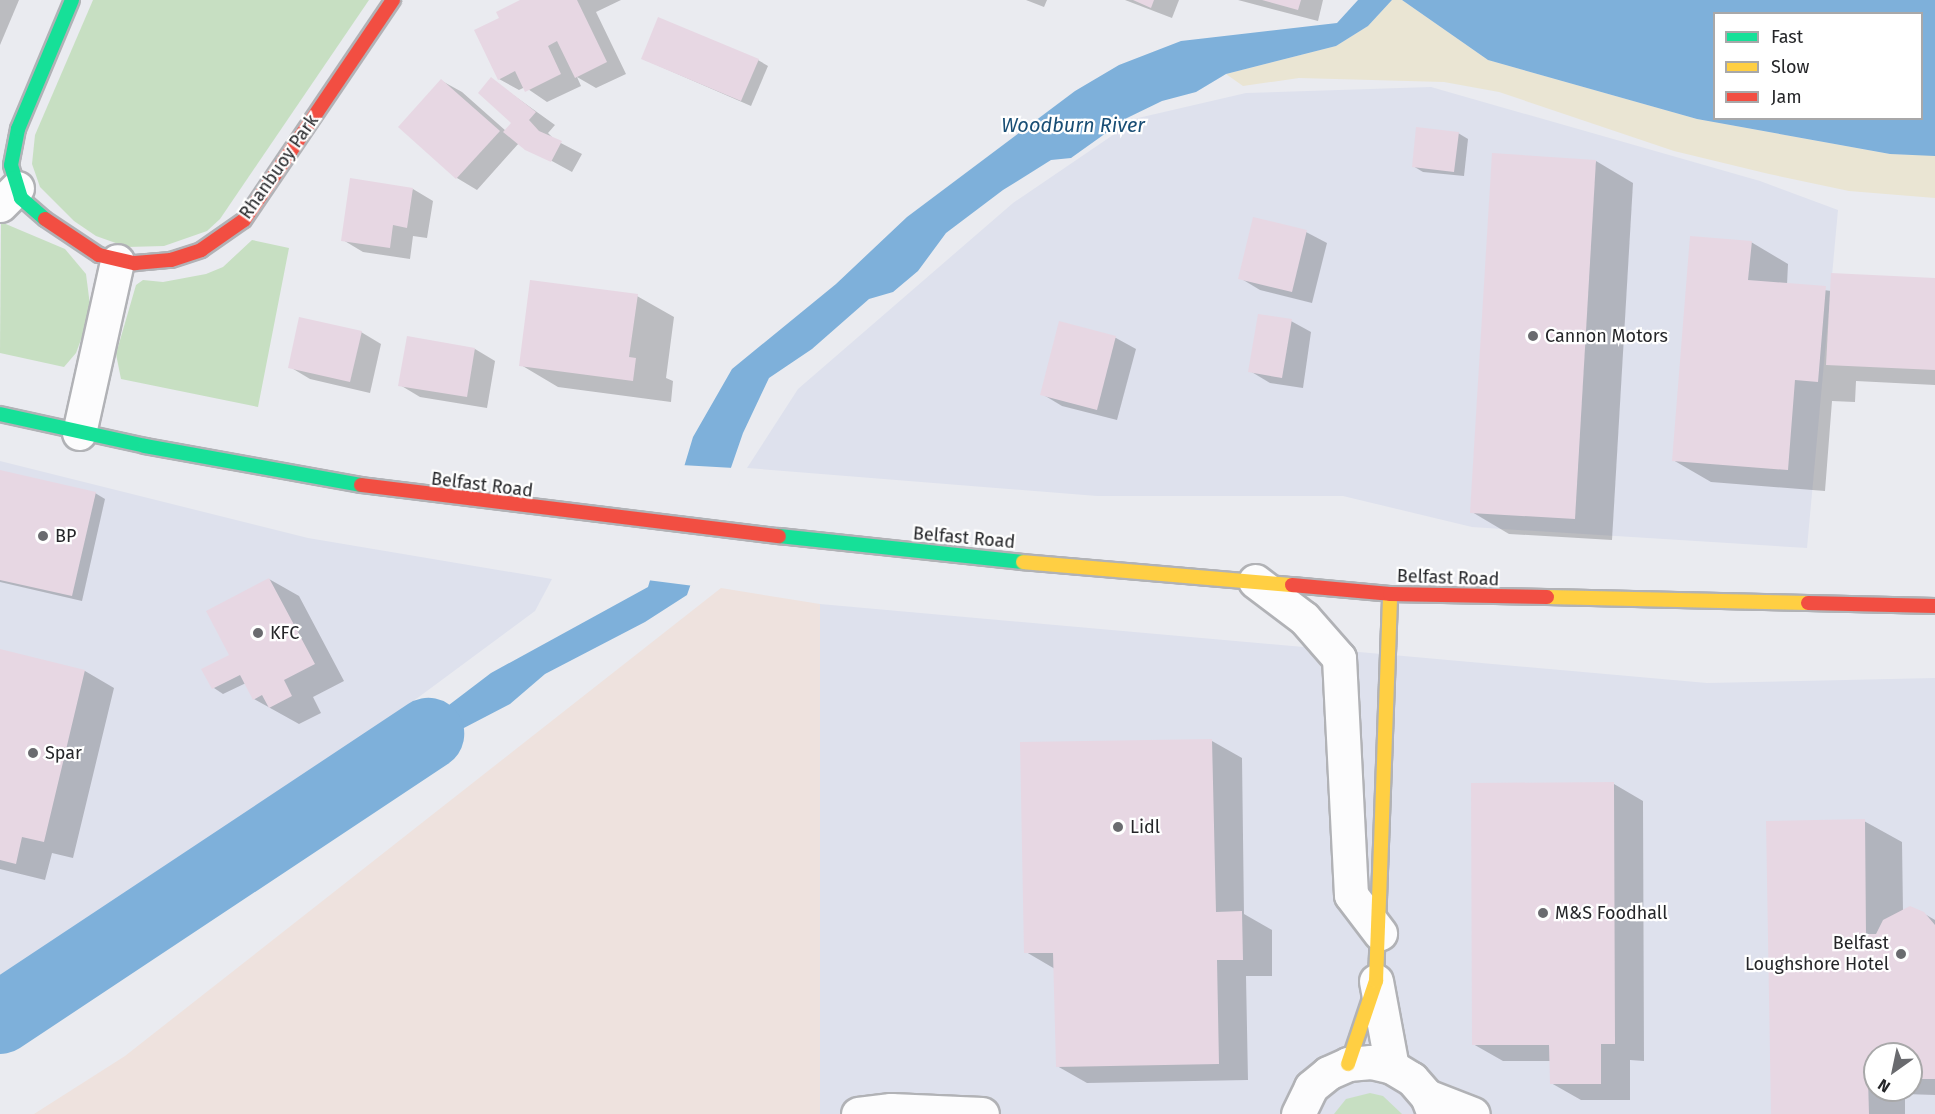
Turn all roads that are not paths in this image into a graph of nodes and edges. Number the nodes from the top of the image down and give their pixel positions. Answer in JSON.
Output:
{"nodes":[{"id":1,"x":72,"y":0,"type":"edge"},
{"id":2,"x":393,"y":0,"type":"edge"},
{"id":3,"x":8,"y":197,"type":"edge"},
{"id":4,"x":117,"y":261,"type":"junction"},
{"id":5,"x":0,"y":414,"type":"edge"},
{"id":6,"x":79,"y":433,"type":"junction"},
{"id":7,"x":1255,"y":580,"type":"junction"},
{"id":8,"x":1389,"y":594,"type":"junction"},
{"id":9,"x":1935,"y":606,"type":"edge"},
{"id":10,"x":1380,"y":933,"type":"junction"},
{"id":11,"x":1376,"y":981,"type":"junction"},
{"id":12,"x":1348,"y":1064,"type":"junction"},
{"id":13,"x":1392,"y":1067,"type":"junction"},
{"id":14,"x":1431,"y":1105,"type":"edge"},
{"id":15,"x":858,"y":1114,"type":"edge"},
{"id":16,"x":982,"y":1114,"type":"edge"},
{"id":17,"x":1298,"y":1114,"type":"edge"},
{"id":18,"x":1473,"y":1114,"type":"edge"}],
"edges":[{"from":1,"to":3,"type":"main road","name":"Rhanbuoy Park"},
{"from":2,"to":4,"type":"main road","name":"Rhanbuoy Park"},
{"from":3,"to":4,"type":"main road","name":"Rhanbuoy Park"},
{"from":4,"to":6,"type":"street"},
{"from":5,"to":6,"type":"main road","name":"Belfast Road"},
{"from":6,"to":7,"type":"main road","name":"Belfast Road"},
{"from":7,"to":8,"type":"main road","name":"Belfast Road"},
{"from":7,"to":10,"type":"street"},
{"from":8,"to":9,"type":"main road","name":"Belfast Road"},
{"from":8,"to":10,"type":"main road"},
{"from":10,"to":11,"type":"main road"},
{"from":11,"to":12,"type":"main road"},
{"from":11,"to":13,"type":"street"},
{"from":12,"to":13,"type":"street"},
{"from":12,"to":17,"type":"street"},
{"from":13,"to":14,"type":"street"},
{"from":14,"to":18,"type":"street"},
{"from":15,"to":16,"type":"street"}]}
